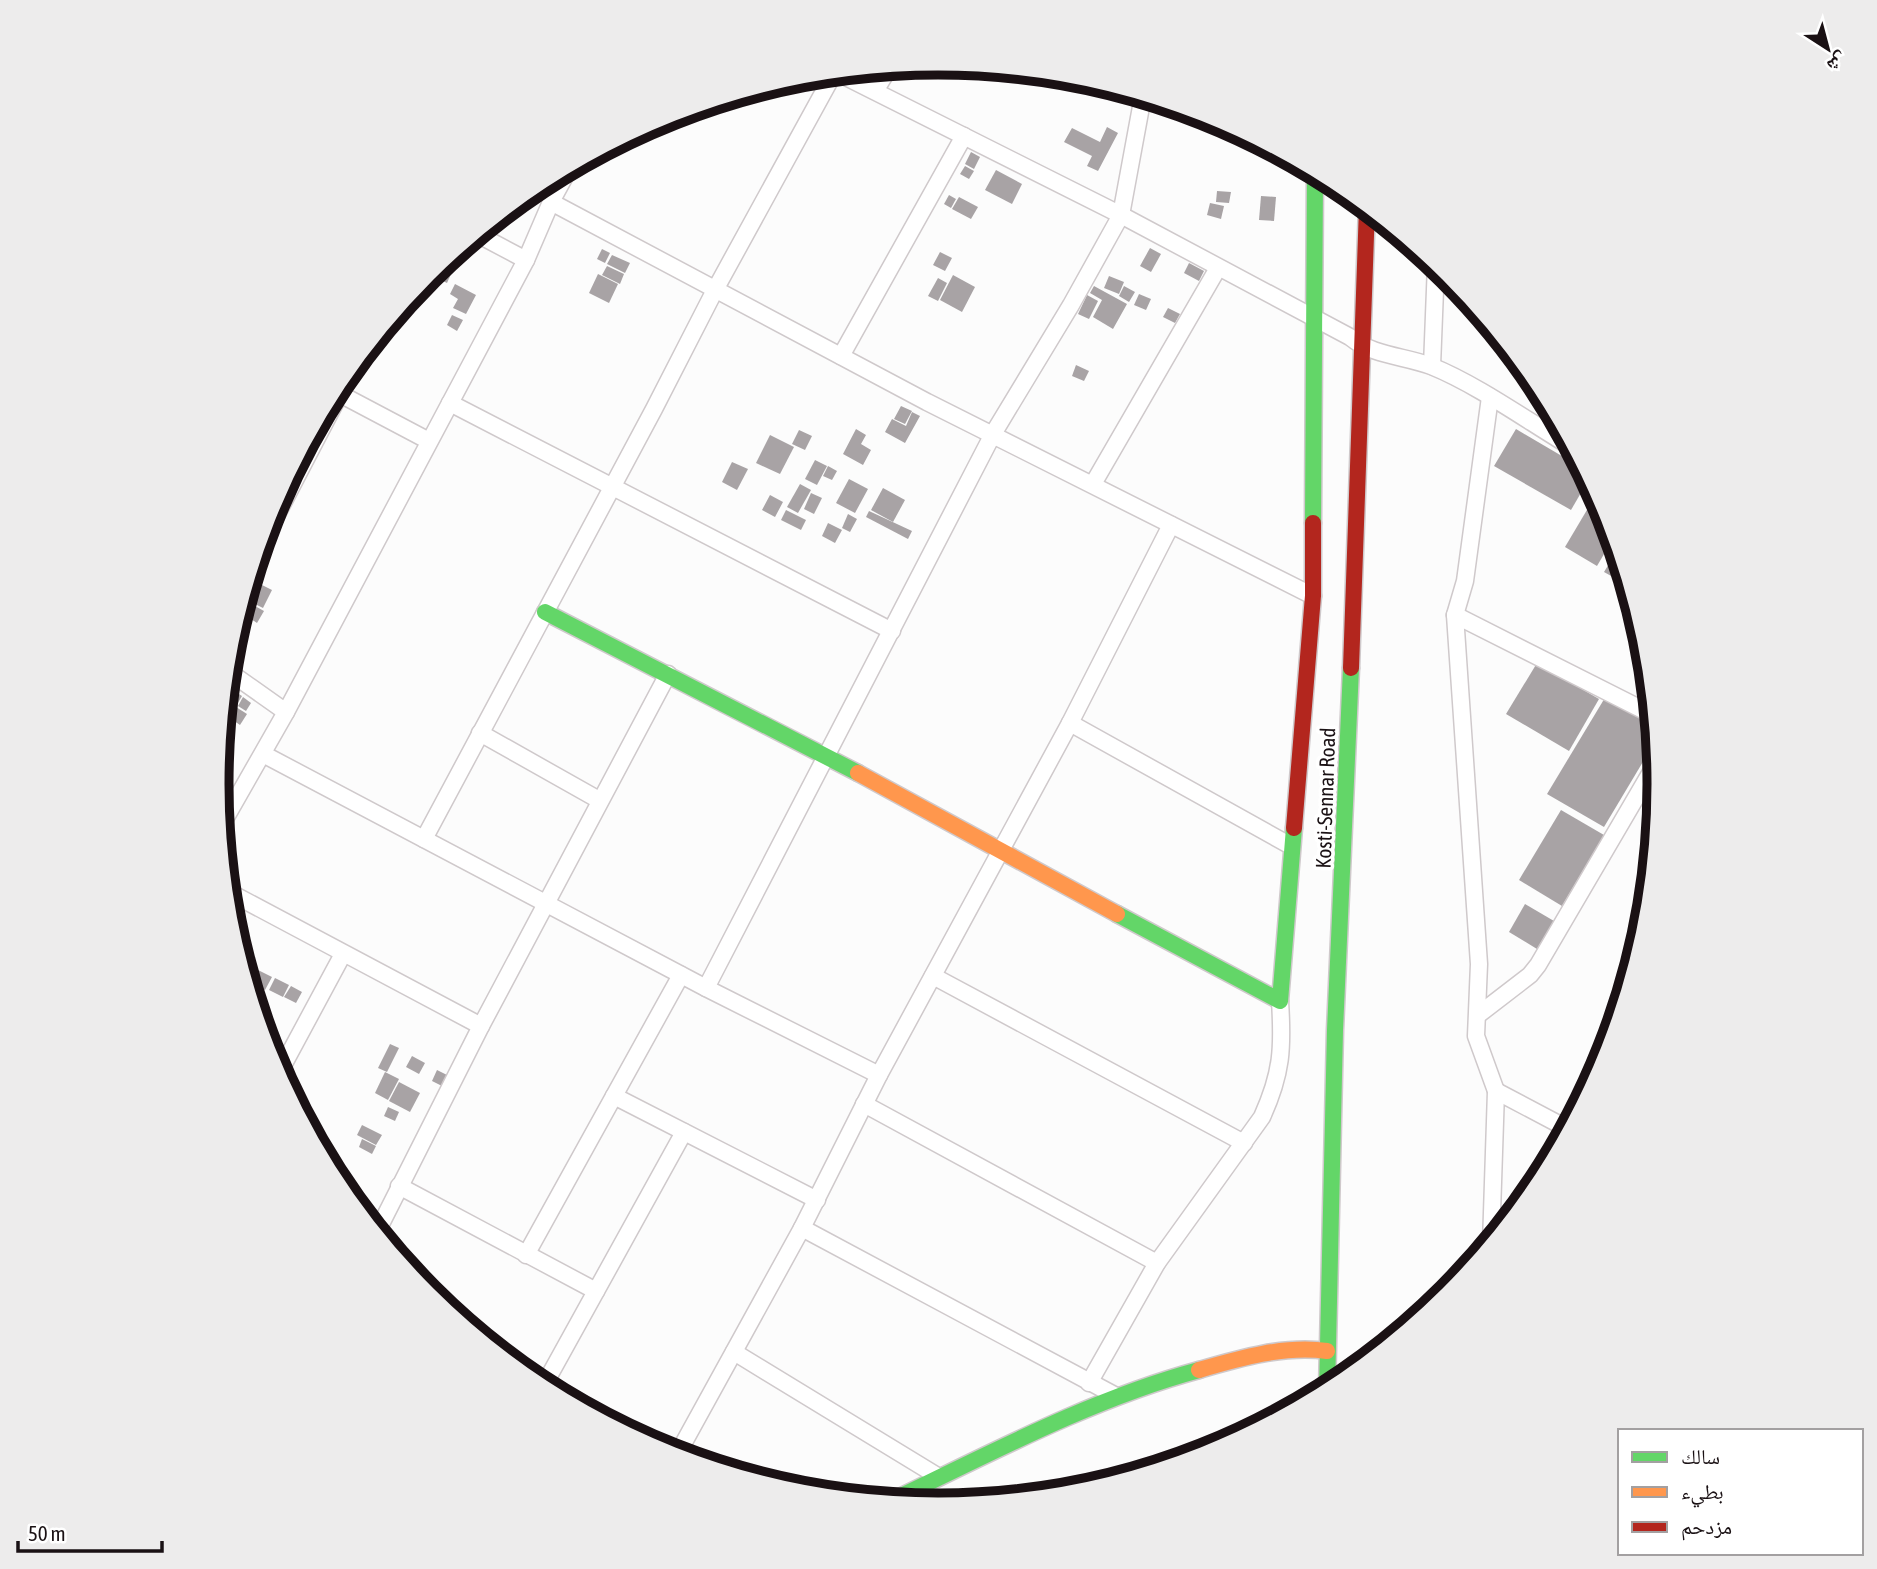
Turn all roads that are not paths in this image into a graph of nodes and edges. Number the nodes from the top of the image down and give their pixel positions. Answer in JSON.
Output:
{"nodes":[{"id":1,"x":882,"y":78,"type":"edge"},
{"id":2,"x":852,"y":80,"type":"edge"},
{"id":3,"x":830,"y":84,"type":"edge"},
{"id":4,"x":875,"y":91,"type":"junction"},
{"id":5,"x":1141,"y":105,"type":"edge"},
{"id":6,"x":964,"y":136,"type":"junction"},
{"id":7,"x":1315,"y":184,"type":"edge"},
{"id":8,"x":560,"y":185,"type":"edge"},
{"id":9,"x":551,"y":202,"type":"junction"},
{"id":10,"x":1121,"y":215,"type":"junction"},
{"id":11,"x":1366,"y":219,"type":"edge"},
{"id":12,"x":486,"y":239,"type":"edge"},
{"id":13,"x":526,"y":260,"type":"junction"},
{"id":14,"x":1218,"y":268,"type":"junction"},
{"id":15,"x":1435,"y":279,"type":"edge"},
{"id":16,"x":715,"y":290,"type":"junction"},
{"id":17,"x":1314,"y":318,"type":"junction"},
{"id":18,"x":1361,"y":346,"type":"junction"},
{"id":19,"x":841,"y":356,"type":"junction"},
{"id":20,"x":1432,"y":366,"type":"junction"},
{"id":21,"x":345,"y":397,"type":"edge"},
{"id":22,"x":1490,"y":397,"type":"junction"},
{"id":23,"x":450,"y":403,"type":"junction"},
{"id":24,"x":993,"y":434,"type":"junction"},
{"id":25,"x":1558,"y":439,"type":"edge"},
{"id":26,"x":429,"y":442,"type":"junction"},
{"id":27,"x":1093,"y":484,"type":"junction"},
{"id":28,"x":612,"y":488,"type":"junction"},
{"id":29,"x":1171,"y":525,"type":"junction"},
{"id":30,"x":1313,"y":596,"type":"junction"},
{"id":31,"x":545,"y":612,"type":"junction"},
{"id":32,"x":1455,"y":615,"type":"junction"},
{"id":33,"x":892,"y":631,"type":"junction"},
{"id":34,"x":668,"y":674,"type":"junction"},
{"id":35,"x":237,"y":678,"type":"edge"},
{"id":36,"x":1644,"y":710,"type":"edge"},
{"id":37,"x":286,"y":712,"type":"junction"},
{"id":38,"x":1070,"y":723,"type":"junction"},
{"id":39,"x":480,"y":733,"type":"junction"},
{"id":40,"x":263,"y":754,"type":"junction"},
{"id":41,"x":826,"y":755,"type":"junction"},
{"id":42,"x":1648,"y":778,"type":"edge"},
{"id":43,"x":230,"y":799,"type":"edge"},
{"id":44,"x":599,"y":800,"type":"junction"},
{"id":45,"x":234,"y":801,"type":"junction"},
{"id":46,"x":230,"y":809,"type":"edge"},
{"id":47,"x":424,"y":839,"type":"junction"},
{"id":48,"x":1291,"y":846,"type":"junction"},
{"id":49,"x":1000,"y":851,"type":"junction"},
{"id":50,"x":238,"y":897,"type":"edge"},
{"id":51,"x":547,"y":903,"type":"junction"},
{"id":52,"x":343,"y":954,"type":"junction"},
{"id":53,"x":681,"y":975,"type":"junction"},
{"id":54,"x":933,"y":976,"type":"junction"},
{"id":55,"x":706,"y":988,"type":"junction"},
{"id":56,"x":1280,"y":1001,"type":"junction"},
{"id":57,"x":1478,"y":1015,"type":"junction"},
{"id":58,"x":481,"y":1026,"type":"junction"},
{"id":59,"x":285,"y":1061,"type":"edge"},
{"id":60,"x":879,"y":1076,"type":"junction"},
{"id":61,"x":1496,"y":1091,"type":"junction"},
{"id":62,"x":614,"y":1096,"type":"junction"},
{"id":63,"x":864,"y":1104,"type":"junction"},
{"id":64,"x":1560,"y":1125,"type":"edge"},
{"id":65,"x":684,"y":1132,"type":"junction"},
{"id":66,"x":1244,"y":1143,"type":"junction"},
{"id":67,"x":399,"y":1186,"type":"junction"},
{"id":68,"x":817,"y":1200,"type":"junction"},
{"id":69,"x":381,"y":1223,"type":"edge"},
{"id":70,"x":802,"y":1228,"type":"junction"},
{"id":71,"x":1491,"y":1228,"type":"edge"},
{"id":72,"x":526,"y":1255,"type":"junction"},
{"id":73,"x":1157,"y":1263,"type":"junction"},
{"id":74,"x":596,"y":1291,"type":"junction"},
{"id":75,"x":1327,"y":1351,"type":"junction"},
{"id":76,"x":734,"y":1352,"type":"junction"},
{"id":77,"x":549,"y":1377,"type":"edge"},
{"id":78,"x":1326,"y":1378,"type":"edge"},
{"id":79,"x":1089,"y":1383,"type":"junction"},
{"id":80,"x":1116,"y":1396,"type":"junction"},
{"id":81,"x":682,"y":1446,"type":"edge"},
{"id":82,"x":939,"y":1477,"type":"junction"},
{"id":83,"x":908,"y":1493,"type":"edge"}],
"edges":[{"from":1,"to":4,"type":"street"},
{"from":2,"to":4,"type":"street"},
{"from":3,"to":16,"type":"street"},
{"from":4,"to":6,"type":"street"},
{"from":5,"to":10,"type":"street"},
{"from":6,"to":10,"type":"street"},
{"from":6,"to":19,"type":"street"},
{"from":7,"to":17,"type":"main road"},
{"from":8,"to":9,"type":"street"},
{"from":9,"to":13,"type":"street"},
{"from":9,"to":16,"type":"street"},
{"from":10,"to":14,"type":"street"},
{"from":10,"to":24,"type":"street"},
{"from":11,"to":18,"type":"main road","name":"Kosti-Sennar Road"},
{"from":12,"to":13,"type":"street"},
{"from":13,"to":23,"type":"street"},
{"from":14,"to":17,"type":"street"},
{"from":14,"to":27,"type":"street"},
{"from":15,"to":20,"type":"street"},
{"from":16,"to":19,"type":"street"},
{"from":16,"to":28,"type":"street"},
{"from":17,"to":18,"type":"street"},
{"from":17,"to":30,"type":"main road"},
{"from":18,"to":20,"type":"street"},
{"from":18,"to":75,"type":"main road","name":"Kosti-Sennar Road"},
{"from":19,"to":24,"type":"street"},
{"from":20,"to":22,"type":"street"},
{"from":21,"to":26,"type":"street"},
{"from":22,"to":25,"type":"street"},
{"from":22,"to":32,"type":"street"},
{"from":23,"to":26,"type":"street"},
{"from":23,"to":28,"type":"street"},
{"from":24,"to":27,"type":"street"},
{"from":24,"to":33,"type":"street"},
{"from":26,"to":37,"type":"street"},
{"from":27,"to":29,"type":"street"},
{"from":28,"to":31,"type":"street"},
{"from":28,"to":33,"type":"street"},
{"from":29,"to":30,"type":"street"},
{"from":29,"to":38,"type":"street"},
{"from":30,"to":48,"type":"main road"},
{"from":31,"to":34,"type":"main road"},
{"from":31,"to":39,"type":"street"},
{"from":32,"to":36,"type":"street"},
{"from":32,"to":57,"type":"street"},
{"from":33,"to":41,"type":"street"},
{"from":34,"to":41,"type":"main road"},
{"from":34,"to":44,"type":"street"},
{"from":35,"to":37,"type":"street"},
{"from":37,"to":40,"type":"street"},
{"from":38,"to":48,"type":"street"},
{"from":38,"to":49,"type":"street"},
{"from":39,"to":44,"type":"street"},
{"from":39,"to":47,"type":"street"},
{"from":40,"to":45,"type":"street"},
{"from":40,"to":47,"type":"street"},
{"from":41,"to":49,"type":"main road"},
{"from":41,"to":55,"type":"street"},
{"from":42,"to":57,"type":"street"},
{"from":43,"to":45,"type":"street"},
{"from":44,"to":51,"type":"street"},
{"from":45,"to":46,"type":"street"},
{"from":47,"to":51,"type":"street"},
{"from":48,"to":56,"type":"main road"},
{"from":49,"to":54,"type":"street"},
{"from":49,"to":56,"type":"main road"},
{"from":50,"to":52,"type":"street"},
{"from":51,"to":53,"type":"street"},
{"from":51,"to":58,"type":"street"},
{"from":52,"to":58,"type":"street"},
{"from":52,"to":59,"type":"street"},
{"from":53,"to":55,"type":"street"},
{"from":53,"to":62,"type":"street"},
{"from":54,"to":60,"type":"street"},
{"from":54,"to":66,"type":"street"},
{"from":55,"to":60,"type":"street"},
{"from":56,"to":66,"type":"street"},
{"from":57,"to":61,"type":"street"},
{"from":58,"to":67,"type":"street"},
{"from":60,"to":63,"type":"street"},
{"from":61,"to":64,"type":"street"},
{"from":61,"to":71,"type":"street"},
{"from":62,"to":65,"type":"street"},
{"from":62,"to":72,"type":"street"},
{"from":63,"to":68,"type":"street"},
{"from":63,"to":73,"type":"street"},
{"from":65,"to":68,"type":"street"},
{"from":65,"to":74,"type":"street"},
{"from":66,"to":73,"type":"street"},
{"from":67,"to":69,"type":"street"},
{"from":67,"to":72,"type":"street"},
{"from":68,"to":70,"type":"street"},
{"from":70,"to":76,"type":"street"},
{"from":70,"to":79,"type":"street"},
{"from":72,"to":74,"type":"street"},
{"from":73,"to":79,"type":"street"},
{"from":74,"to":77,"type":"street"},
{"from":75,"to":78,"type":"main road","name":"Kosti-Sennar Road"},
{"from":75,"to":80,"type":"main road"},
{"from":76,"to":81,"type":"street"},
{"from":76,"to":82,"type":"street"},
{"from":79,"to":80,"type":"street"},
{"from":80,"to":82,"type":"main road"},
{"from":82,"to":83,"type":"main road"}]}
